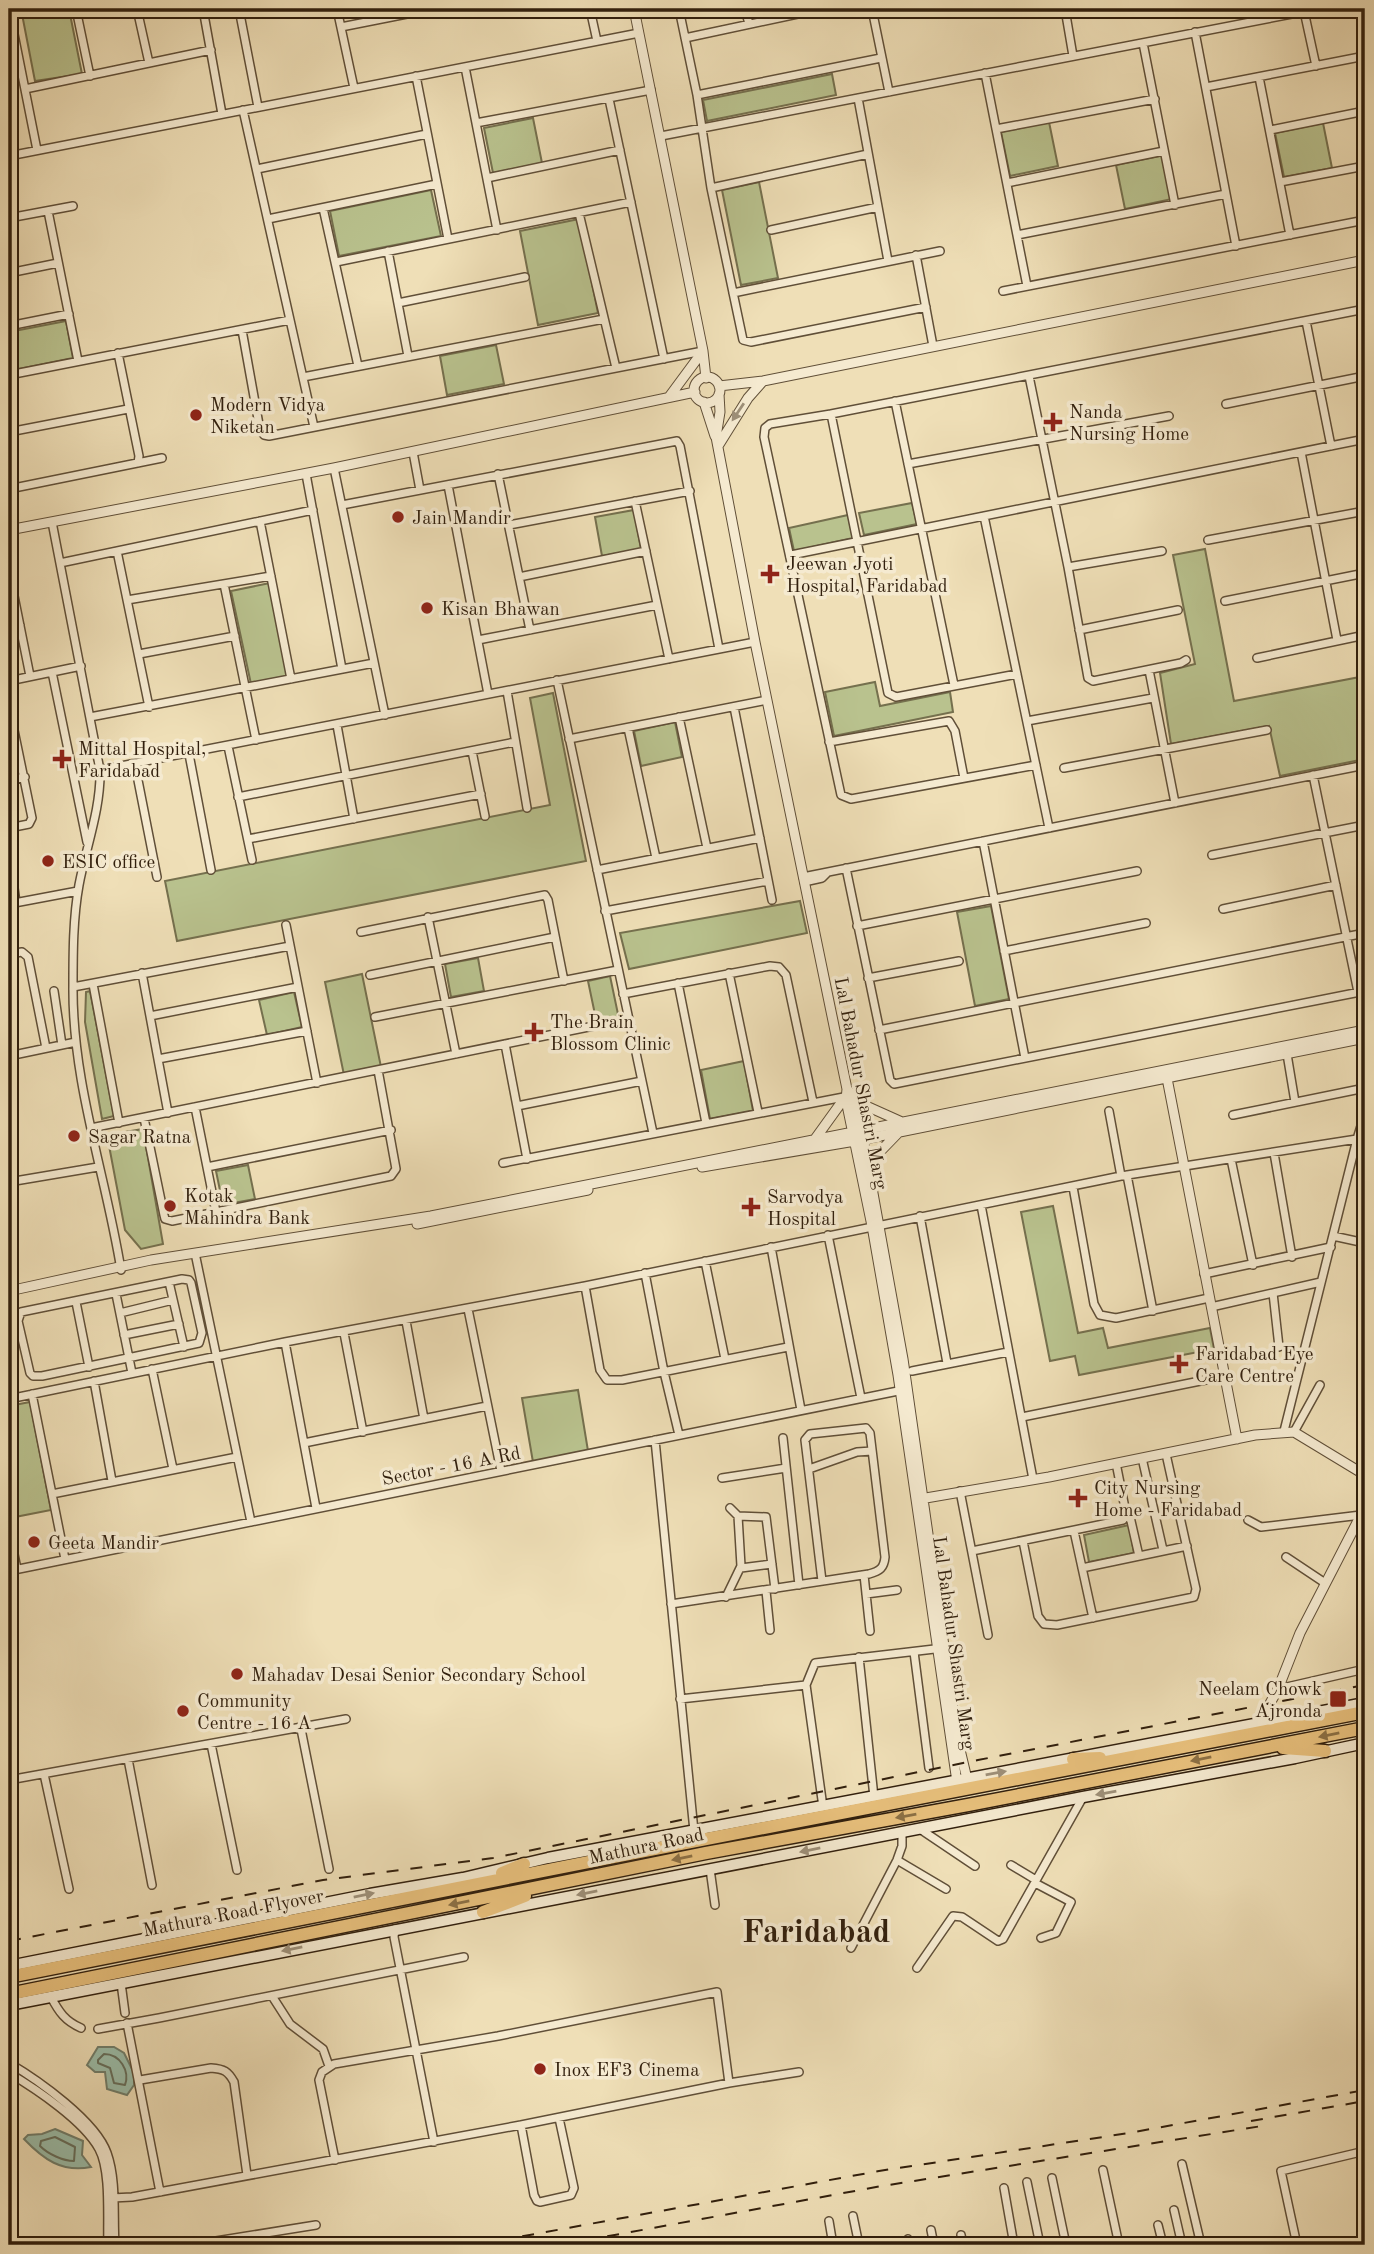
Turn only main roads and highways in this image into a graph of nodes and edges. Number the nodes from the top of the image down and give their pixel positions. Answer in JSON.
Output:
{"nodes":[{"id":1,"x":1365,"y":1703,"type":"edge"},
{"id":2,"x":1365,"y":1712,"type":"edge"},
{"id":3,"x":1365,"y":1728,"type":"edge"},
{"id":4,"x":1365,"y":1743,"type":"edge"},
{"id":5,"x":1268,"y":1746,"type":"junction"},
{"id":6,"x":1325,"y":1751,"type":"junction"},
{"id":7,"x":1142,"y":1756,"type":"junction"},
{"id":8,"x":1073,"y":1759,"type":"junction"},
{"id":9,"x":524,"y":1864,"type":"junction"},
{"id":10,"x":465,"y":1886,"type":"junction"},
{"id":11,"x":544,"y":1886,"type":"junction"},
{"id":12,"x":483,"y":1912,"type":"junction"},
{"id":13,"x":9,"y":1968,"type":"edge"},
{"id":14,"x":9,"y":1994,"type":"edge"},
{"id":15,"x":9,"y":2005,"type":"edge"}],
"edges":[{"from":1,"to":8,"type":"main road"},
{"from":2,"to":7,"type":"highway","name":"Mathura Road"},
{"from":3,"to":5,"type":"highway","name":"Mathura Road","one_way":true},
{"from":4,"to":6,"type":"main road"},
{"from":5,"to":6,"type":"highway"},
{"from":5,"to":11,"type":"highway","name":"Mathura Road","one_way":true},
{"from":6,"to":12,"type":"main road","one_way":true},
{"from":7,"to":8,"type":"highway"},
{"from":7,"to":10,"type":"highway","name":"Mathura Road"},
{"from":9,"to":8,"type":"main road","one_way":true},
{"from":9,"to":10,"type":"highway"},
{"from":13,"to":9,"type":"main road","one_way":true},
{"from":10,"to":13,"type":"highway","name":"Mathura Road Flyover"},
{"from":11,"to":12,"type":"highway"},
{"from":11,"to":14,"type":"highway","name":"Mathura Road","one_way":true},
{"from":12,"to":15,"type":"main road","one_way":true}]}
